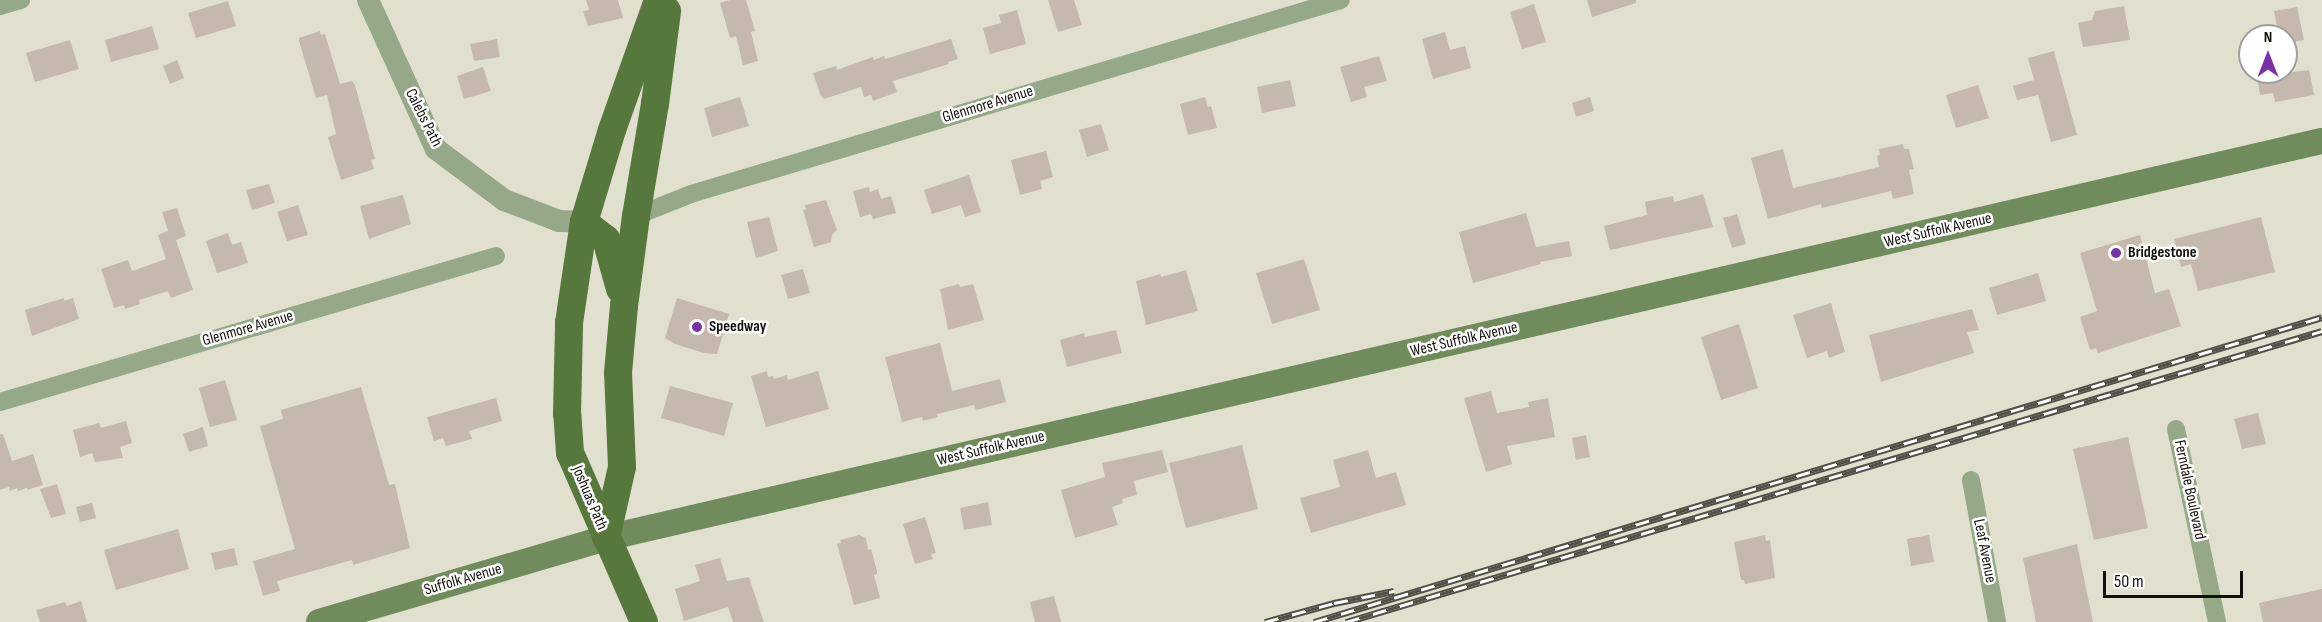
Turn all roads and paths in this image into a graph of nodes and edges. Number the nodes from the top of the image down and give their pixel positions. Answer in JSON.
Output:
{"nodes":[{"id":1,"x":21,"y":0,"type":"edge"},
{"id":2,"x":368,"y":0,"type":"edge"},
{"id":3,"x":658,"y":0,"type":"edge"},
{"id":4,"x":668,"y":0,"type":"edge"},
{"id":5,"x":1341,"y":0,"type":"edge"},
{"id":6,"x":0,"y":6,"type":"edge"},
{"id":7,"x":2322,"y":141,"type":"edge"},
{"id":8,"x":636,"y":216,"type":"junction"},
{"id":9,"x":584,"y":222,"type":"junction"},
{"id":10,"x":496,"y":256,"type":"dead end"},
{"id":11,"x":624,"y":306,"type":"junction"},
{"id":12,"x":0,"y":402,"type":"edge"},
{"id":13,"x":2176,"y":429,"type":"dead end"},
{"id":14,"x":1971,"y":480,"type":"dead end"},
{"id":15,"x":606,"y":538,"type":"junction"},
{"id":16,"x":319,"y":622,"type":"edge"},
{"id":17,"x":644,"y":622,"type":"edge"},
{"id":18,"x":1997,"y":622,"type":"edge"},
{"id":19,"x":2217,"y":622,"type":"edge"}],
"edges":[{"from":1,"to":6,"type":"street"},
{"from":2,"to":9,"type":"street","name":"Calebs Path"},
{"from":3,"to":9,"type":"main road","name":"Joshuas Path"},
{"from":4,"to":8,"type":"main road","name":"Joshuas Path"},
{"from":5,"to":8,"type":"street","name":"Glenmore Avenue"},
{"from":7,"to":15,"type":"main road","name":"West Suffolk Avenue"},
{"from":8,"to":11,"type":"main road","name":"Joshuas Path"},
{"from":9,"to":11,"type":"main road"},
{"from":9,"to":15,"type":"main road","name":"Joshuas Path"},
{"from":10,"to":12,"type":"street","name":"Glenmore Avenue"},
{"from":11,"to":15,"type":"main road","name":"Joshuas Path"},
{"from":13,"to":19,"type":"street","name":"Ferndale Boulevard"},
{"from":14,"to":18,"type":"street","name":"Leaf Avenue"},
{"from":15,"to":16,"type":"main road","name":"Suffolk Avenue"},
{"from":15,"to":17,"type":"main road"}]}
